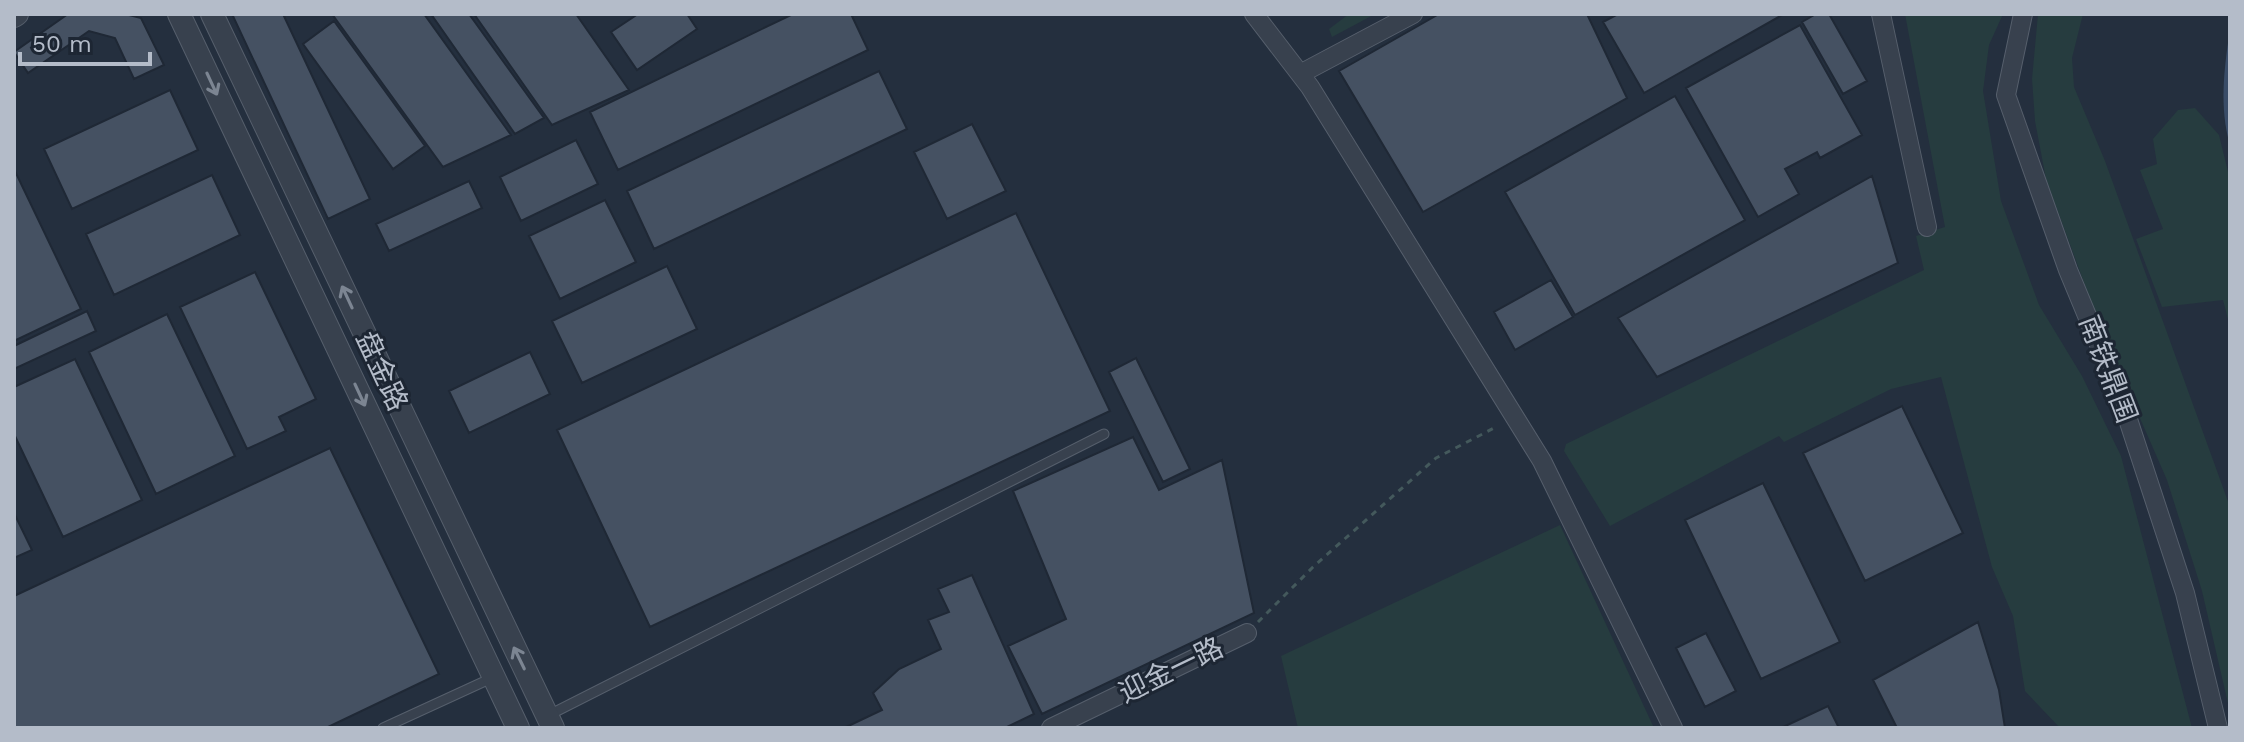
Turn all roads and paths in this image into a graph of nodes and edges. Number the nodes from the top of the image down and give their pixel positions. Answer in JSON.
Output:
{"nodes":[{"id":1,"x":179,"y":14,"type":"edge"},
{"id":2,"x":212,"y":14,"type":"edge"},
{"id":3,"x":1254,"y":14,"type":"edge"},
{"id":4,"x":1413,"y":14,"type":"edge"},
{"id":5,"x":1881,"y":14,"type":"edge"},
{"id":6,"x":2023,"y":14,"type":"edge"},
{"id":7,"x":1300,"y":74,"type":"junction"},
{"id":8,"x":1927,"y":227,"type":"dead end"},
{"id":9,"x":1518,"y":421,"type":"junction"},
{"id":10,"x":1104,"y":434,"type":"dead end"},
{"id":11,"x":1247,"y":633,"type":"joint"},
{"id":12,"x":494,"y":677,"type":"junction"},
{"id":13,"x":550,"y":722,"type":"edge"},
{"id":14,"x":383,"y":728,"type":"edge"},
{"id":15,"x":518,"y":728,"type":"edge"},
{"id":16,"x":1051,"y":728,"type":"edge"},
{"id":17,"x":1673,"y":728,"type":"edge"},
{"id":18,"x":2218,"y":728,"type":"edge"}],
"edges":[{"from":1,"to":12,"type":"street","name":"盘金路","one_way":true},
{"from":13,"to":2,"type":"street","name":"盘金路","one_way":true},
{"from":3,"to":7,"type":"street"},
{"from":4,"to":7,"type":"street"},
{"from":5,"to":8,"type":"street"},
{"from":6,"to":18,"type":"street","name":"南铁鼎围"},
{"from":7,"to":9,"type":"street"},
{"from":9,"to":11,"type":"path"},
{"from":9,"to":17,"type":"street"},
{"from":10,"to":13,"type":"lane"},
{"from":11,"to":16,"type":"street","name":"迎金一路"},
{"from":12,"to":14,"type":"lane"},
{"from":12,"to":15,"type":"street","name":"盘金路"}]}
